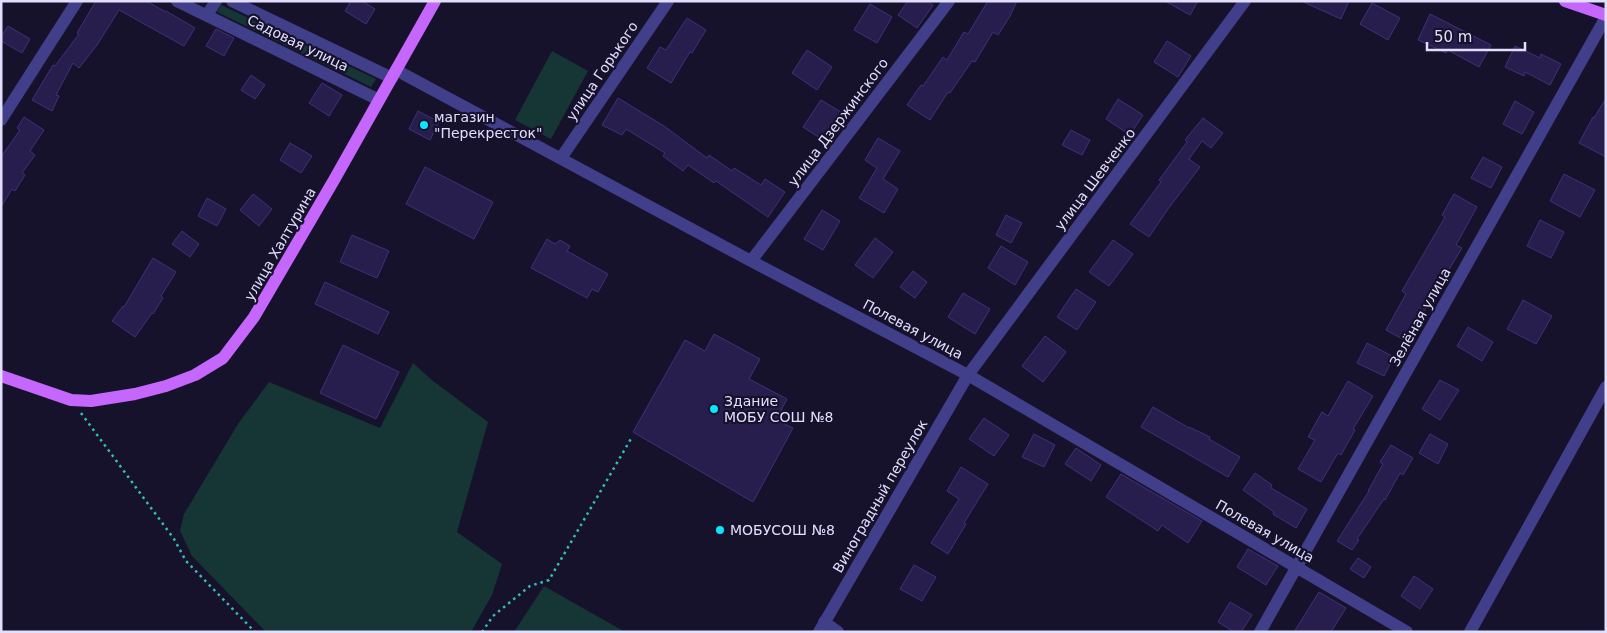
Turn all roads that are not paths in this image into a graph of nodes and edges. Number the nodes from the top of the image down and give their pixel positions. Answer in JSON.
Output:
{"nodes":[{"id":1,"x":77,"y":1,"type":"edge"},
{"id":2,"x":177,"y":1,"type":"edge"},
{"id":3,"x":216,"y":1,"type":"edge"},
{"id":4,"x":232,"y":1,"type":"edge"},
{"id":5,"x":435,"y":1,"type":"edge"},
{"id":6,"x":668,"y":1,"type":"edge"},
{"id":7,"x":949,"y":1,"type":"edge"},
{"id":8,"x":1245,"y":1,"type":"edge"},
{"id":9,"x":1565,"y":1,"type":"edge"},
{"id":10,"x":207,"y":16,"type":"junction"},
{"id":11,"x":1606,"y":16,"type":"edge"},
{"id":12,"x":394,"y":74,"type":"junction"},
{"id":13,"x":379,"y":100,"type":"junction"},
{"id":14,"x":1,"y":120,"type":"edge"},
{"id":15,"x":561,"y":158,"type":"junction"},
{"id":16,"x":751,"y":260,"type":"junction"},
{"id":17,"x":968,"y":375,"type":"junction"},
{"id":18,"x":1,"y":376,"type":"edge"},
{"id":19,"x":1606,"y":388,"type":"edge"},
{"id":20,"x":1297,"y":566,"type":"junction"},
{"id":21,"x":821,"y":627,"type":"edge"},
{"id":22,"x":838,"y":632,"type":"edge"},
{"id":23,"x":1260,"y":632,"type":"edge"},
{"id":24,"x":1407,"y":632,"type":"edge"},
{"id":25,"x":1470,"y":632,"type":"edge"}],
"edges":[{"from":1,"to":14,"type":"street"},
{"from":2,"to":10,"type":"street","name":"Садовая улица"},
{"from":3,"to":10,"type":"street"},
{"from":4,"to":12,"type":"street","name":"Полевая улица"},
{"from":5,"to":12,"type":"main road","name":"улица Халтурина"},
{"from":6,"to":15,"type":"street","name":"улица Горького"},
{"from":7,"to":16,"type":"street","name":"улица Дзержинского"},
{"from":8,"to":17,"type":"street","name":"улица Шевченко"},
{"from":9,"to":11,"type":"main road"},
{"from":10,"to":13,"type":"street","name":"Садовая улица"},
{"from":11,"to":20,"type":"street","name":"Зелёная улица"},
{"from":12,"to":13,"type":"main road","name":"улица Халтурина"},
{"from":12,"to":15,"type":"street","name":"Полевая улица"},
{"from":13,"to":18,"type":"main road","name":"улица Халтурина"},
{"from":15,"to":16,"type":"street","name":"Полевая улица"},
{"from":16,"to":17,"type":"street","name":"Полевая улица"},
{"from":17,"to":20,"type":"street","name":"Полевая улица"},
{"from":17,"to":21,"type":"street","name":"Виноградный переулок"},
{"from":19,"to":25,"type":"street"},
{"from":20,"to":23,"type":"street","name":"Зелёная улица"},
{"from":20,"to":24,"type":"street","name":"Полевая улица"},
{"from":21,"to":22,"type":"street"}]}
